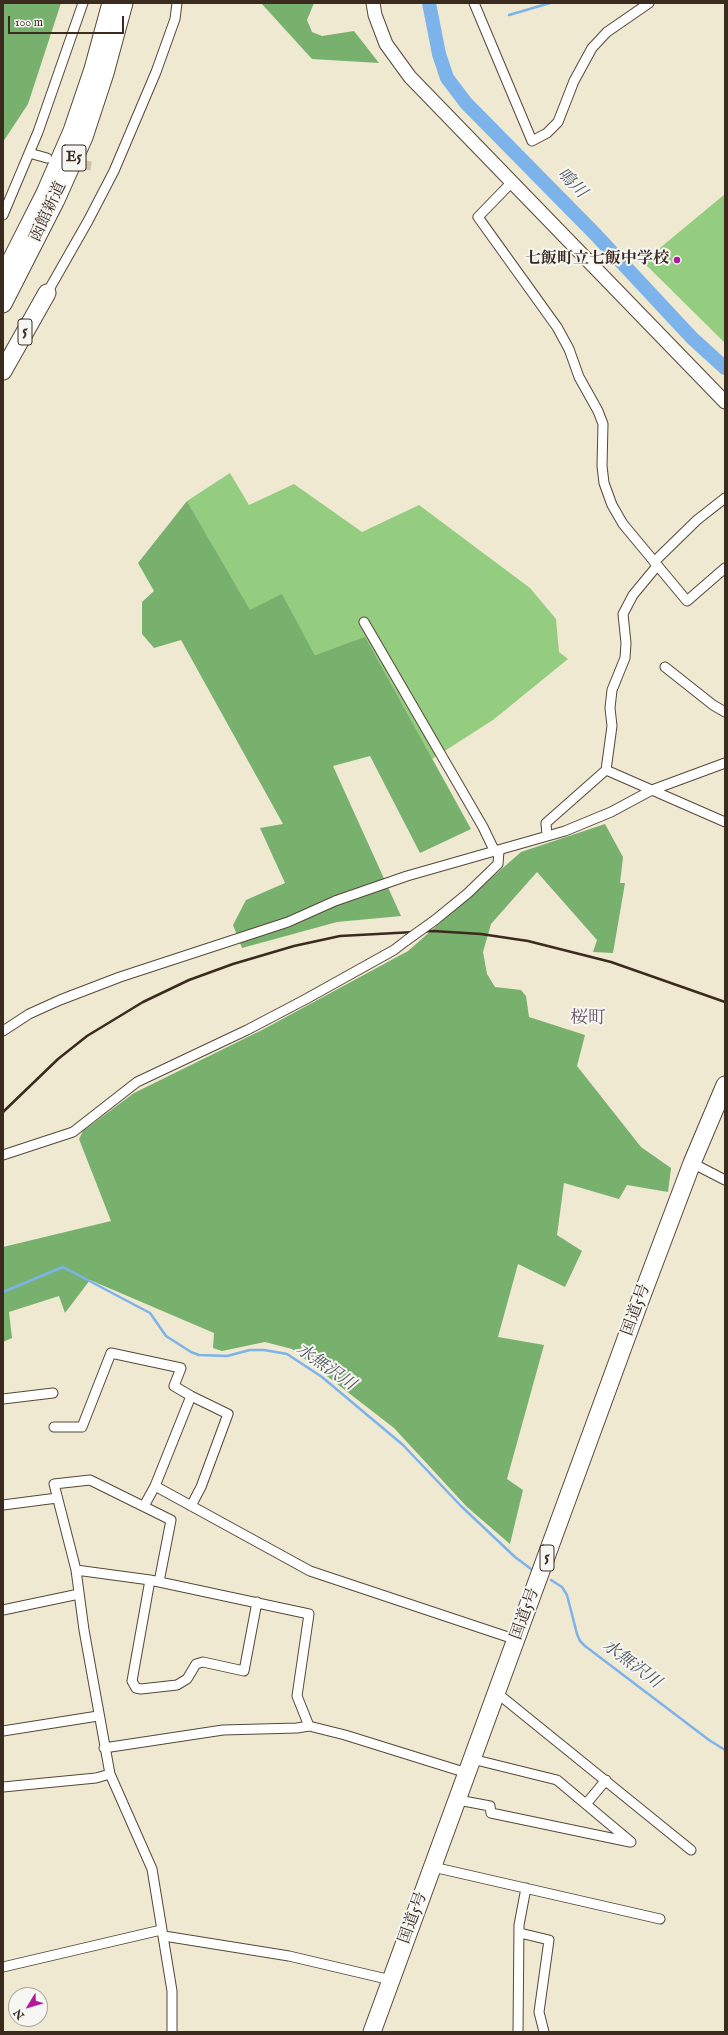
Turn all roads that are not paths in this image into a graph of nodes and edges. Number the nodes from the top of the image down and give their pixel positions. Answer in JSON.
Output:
{"nodes":[{"id":1,"x":83,"y":3,"type":"edge"},
{"id":2,"x":111,"y":3,"type":"edge"},
{"id":3,"x":124,"y":3,"type":"edge"},
{"id":4,"x":178,"y":3,"type":"edge"},
{"id":5,"x":373,"y":3,"type":"edge"},
{"id":6,"x":474,"y":3,"type":"edge"},
{"id":7,"x":649,"y":3,"type":"edge"},
{"id":8,"x":29,"y":153,"type":"junction"},
{"id":9,"x":47,"y":158,"type":"dead end"},
{"id":10,"x":512,"y":182,"type":"junction"},
{"id":11,"x":3,"y":215,"type":"edge"},
{"id":12,"x":3,"y":276,"type":"edge"},
{"id":13,"x":47,"y":293,"type":"joint"},
{"id":14,"x":3,"y":304,"type":"edge"},
{"id":15,"x":3,"y":371,"type":"edge"},
{"id":16,"x":725,"y":402,"type":"edge"},
{"id":17,"x":725,"y":499,"type":"edge"},
{"id":18,"x":656,"y":564,"type":"junction"},
{"id":19,"x":725,"y":568,"type":"edge"},
{"id":20,"x":364,"y":622,"type":"dead end"},
{"id":21,"x":665,"y":667,"type":"dead end"},
{"id":22,"x":725,"y":712,"type":"edge"},
{"id":23,"x":725,"y":763,"type":"edge"},
{"id":24,"x":606,"y":770,"type":"junction"},
{"id":25,"x":652,"y":790,"type":"junction"},
{"id":26,"x":725,"y":822,"type":"edge"},
{"id":27,"x":547,"y":836,"type":"junction"},
{"id":28,"x":497,"y":851,"type":"junction"},
{"id":29,"x":3,"y":1031,"type":"edge"},
{"id":30,"x":725,"y":1085,"type":"edge"},
{"id":31,"x":3,"y":1155,"type":"edge"},
{"id":32,"x":692,"y":1163,"type":"junction"},
{"id":33,"x":725,"y":1180,"type":"edge"},
{"id":34,"x":53,"y":1393,"type":"dead end"},
{"id":35,"x":191,"y":1396,"type":"junction"},
{"id":36,"x":3,"y":1399,"type":"edge"},
{"id":37,"x":54,"y":1427,"type":"dead end"},
{"id":38,"x":155,"y":1486,"type":"junction"},
{"id":39,"x":57,"y":1498,"type":"junction"},
{"id":40,"x":3,"y":1505,"type":"edge"},
{"id":41,"x":144,"y":1506,"type":"junction"},
{"id":42,"x":191,"y":1506,"type":"junction"},
{"id":43,"x":76,"y":1570,"type":"junction"},
{"id":44,"x":154,"y":1581,"type":"junction"},
{"id":45,"x":78,"y":1594,"type":"junction"},
{"id":46,"x":257,"y":1602,"type":"junction"},
{"id":47,"x":3,"y":1610,"type":"edge"},
{"id":48,"x":517,"y":1640,"type":"junction"},
{"id":49,"x":497,"y":1693,"type":"junction"},
{"id":50,"x":98,"y":1716,"type":"junction"},
{"id":51,"x":310,"y":1726,"type":"junction"},
{"id":52,"x":3,"y":1731,"type":"edge"},
{"id":53,"x":104,"y":1748,"type":"junction"},
{"id":54,"x":470,"y":1766,"type":"junction"},
{"id":55,"x":110,"y":1774,"type":"junction"},
{"id":56,"x":606,"y":1780,"type":"junction"},
{"id":57,"x":3,"y":1788,"type":"edge"},
{"id":58,"x":458,"y":1800,"type":"junction"},
{"id":59,"x":586,"y":1804,"type":"junction"},
{"id":60,"x":691,"y":1850,"type":"dead end"},
{"id":61,"x":433,"y":1866,"type":"junction"},
{"id":62,"x":526,"y":1888,"type":"junction"},
{"id":63,"x":660,"y":1919,"type":"dead end"},
{"id":64,"x":163,"y":1933,"type":"junction"},
{"id":65,"x":520,"y":1933,"type":"junction"},
{"id":66,"x":3,"y":1967,"type":"edge"},
{"id":67,"x":391,"y":1980,"type":"junction"},
{"id":68,"x":172,"y":2032,"type":"edge"},
{"id":69,"x":372,"y":2032,"type":"edge"},
{"id":70,"x":518,"y":2032,"type":"edge"},
{"id":71,"x":544,"y":2032,"type":"edge"}],
"edges":[{"from":1,"to":8,"type":"street"},
{"from":2,"to":12,"type":"highway","name":"函館新道","number":"E5"},
{"from":3,"to":14,"type":"highway","name":"函館新道","number":"E5"},
{"from":4,"to":13,"type":"street"},
{"from":5,"to":10,"type":"street"},
{"from":6,"to":7,"type":"street"},
{"from":8,"to":9,"type":"street"},
{"from":8,"to":11,"type":"street"},
{"from":10,"to":16,"type":"street"},
{"from":10,"to":18,"type":"street"},
{"from":13,"to":15,"type":"highway","number":"5"},
{"from":17,"to":18,"type":"street"},
{"from":18,"to":19,"type":"street"},
{"from":18,"to":24,"type":"street"},
{"from":20,"to":28,"type":"street"},
{"from":21,"to":22,"type":"street"},
{"from":23,"to":25,"type":"street"},
{"from":24,"to":25,"type":"street"},
{"from":24,"to":27,"type":"street"},
{"from":25,"to":26,"type":"street"},
{"from":25,"to":27,"type":"street"},
{"from":27,"to":28,"type":"street"},
{"from":28,"to":29,"type":"street"},
{"from":28,"to":31,"type":"street","bridge":true},
{"from":30,"to":32,"type":"highway","name":"国道5号","number":"5"},
{"from":32,"to":33,"type":"street"},
{"from":32,"to":48,"type":"highway","name":"国道5号","number":"5"},
{"from":34,"to":36,"type":"street"},
{"from":35,"to":37,"type":"street"},
{"from":35,"to":38,"type":"street"},
{"from":35,"to":42,"type":"street"},
{"from":38,"to":41,"type":"street"},
{"from":38,"to":42,"type":"street"},
{"from":39,"to":40,"type":"street"},
{"from":39,"to":41,"type":"street"},
{"from":39,"to":43,"type":"street"},
{"from":41,"to":44,"type":"street"},
{"from":42,"to":48,"type":"street"},
{"from":43,"to":44,"type":"street"},
{"from":43,"to":45,"type":"street"},
{"from":44,"to":46,"type":"street"},
{"from":44,"to":46,"type":"street"},
{"from":45,"to":47,"type":"street"},
{"from":45,"to":50,"type":"street"},
{"from":46,"to":51,"type":"street"},
{"from":48,"to":49,"type":"highway","name":"国道5号","number":"5"},
{"from":49,"to":54,"type":"highway","name":"国道5号","number":"5"},
{"from":49,"to":56,"type":"street"},
{"from":50,"to":52,"type":"street"},
{"from":50,"to":53,"type":"street"},
{"from":51,"to":53,"type":"street"},
{"from":51,"to":54,"type":"street"},
{"from":53,"to":55,"type":"street"},
{"from":54,"to":58,"type":"highway","name":"国道5号","number":"5"},
{"from":54,"to":59,"type":"street"},
{"from":55,"to":57,"type":"street"},
{"from":55,"to":64,"type":"street"},
{"from":56,"to":59,"type":"street"},
{"from":56,"to":60,"type":"street"},
{"from":58,"to":59,"type":"street"},
{"from":58,"to":61,"type":"highway","name":"国道5号","number":"5"},
{"from":61,"to":62,"type":"street"},
{"from":61,"to":67,"type":"highway","name":"国道5号","number":"5"},
{"from":62,"to":63,"type":"street"},
{"from":62,"to":65,"type":"street"},
{"from":64,"to":66,"type":"street"},
{"from":64,"to":67,"type":"street"},
{"from":64,"to":68,"type":"street"},
{"from":65,"to":70,"type":"street"},
{"from":65,"to":71,"type":"street"},
{"from":67,"to":69,"type":"highway","name":"国道5号","number":"5"}]}
